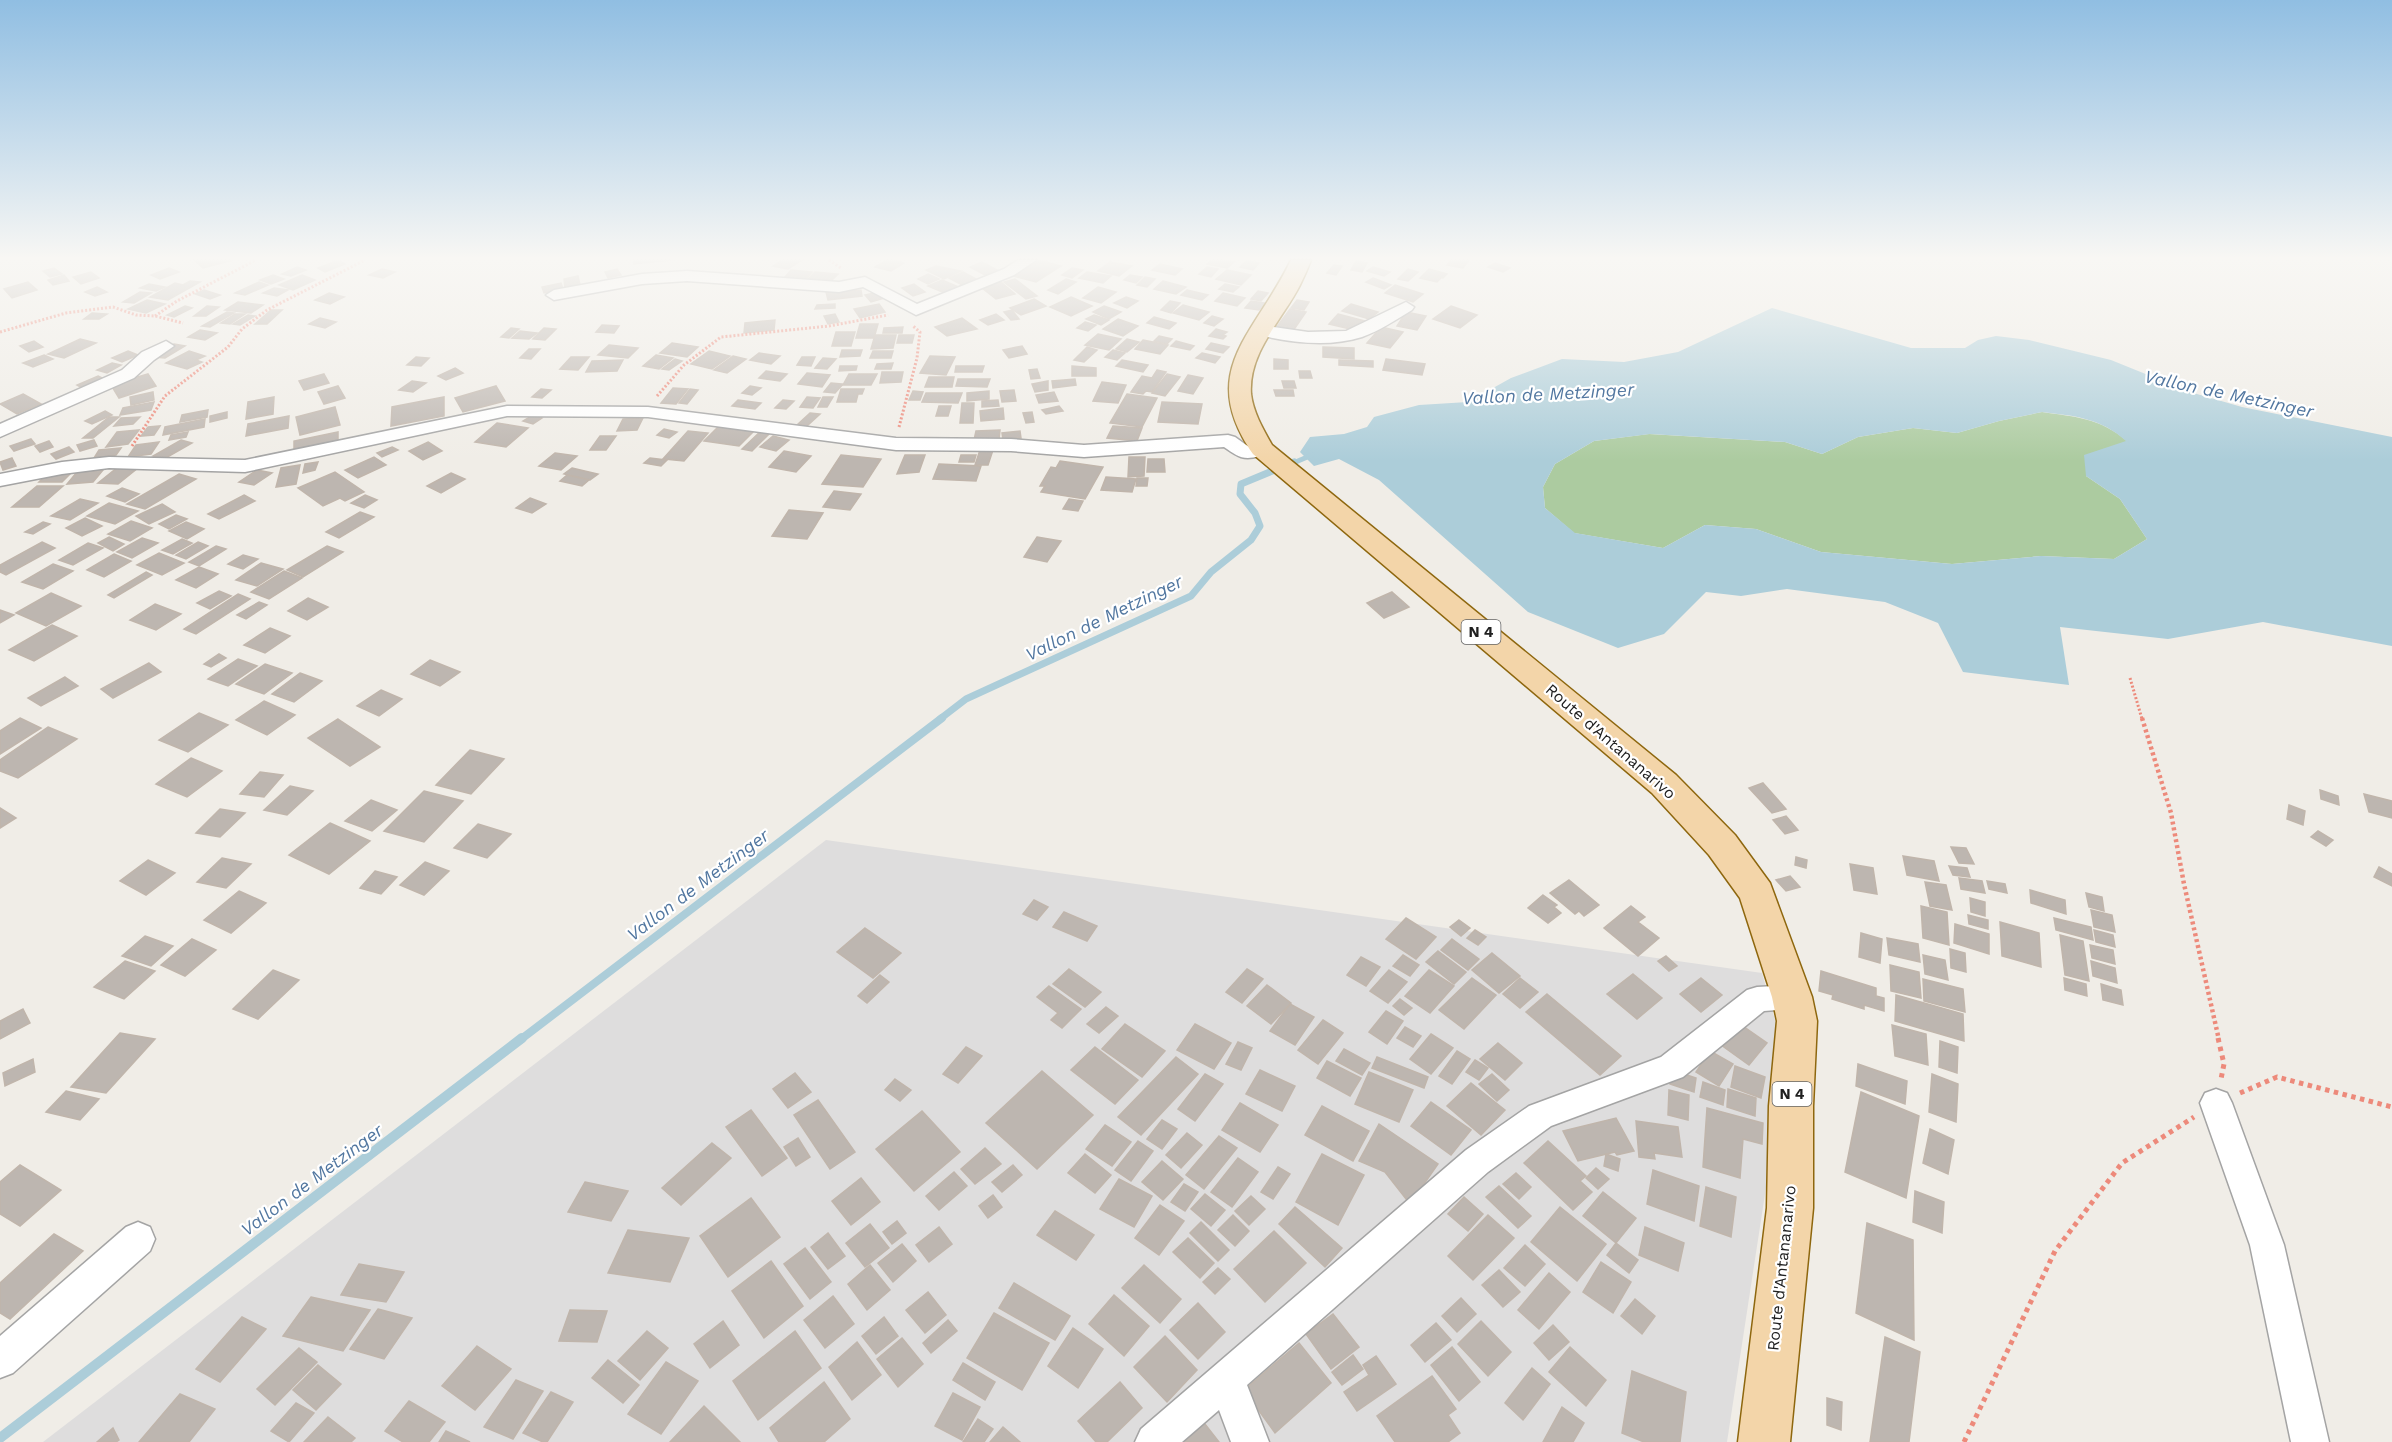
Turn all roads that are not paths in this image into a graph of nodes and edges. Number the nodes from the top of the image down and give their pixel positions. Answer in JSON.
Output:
{"nodes":[{"id":1,"x":1262,"y":327,"type":"edge"},
{"id":2,"x":1368,"y":327,"type":"edge"},
{"id":3,"x":1260,"y":330,"type":"junction"},
{"id":4,"x":166,"y":346,"type":"dead end"},
{"id":5,"x":0,"y":431,"type":"edge"},
{"id":6,"x":1264,"y":451,"type":"junction"},
{"id":7,"x":0,"y":480,"type":"edge"},
{"id":8,"x":1792,"y":997,"type":"junction"},
{"id":9,"x":2216,"y":1103,"type":"road end"},
{"id":10,"x":138,"y":1239,"type":"dead end"},
{"id":11,"x":0,"y":1360,"type":"edge"},
{"id":12,"x":1226,"y":1379,"type":"junction"},
{"id":13,"x":1154,"y":1442,"type":"edge"},
{"id":14,"x":1250,"y":1442,"type":"edge"},
{"id":15,"x":1764,"y":1442,"type":"edge"},
{"id":16,"x":2310,"y":1442,"type":"edge"}],
"edges":[{"from":1,"to":3,"type":"main road","number":"N 4"},
{"from":2,"to":3,"type":"street"},
{"from":3,"to":6,"type":"main road","number":"N 4"},
{"from":4,"to":5,"type":"street"},
{"from":6,"to":7,"type":"street"},
{"from":6,"to":8,"type":"main road","name":"Route d'Antananarivo","number":"N 4"},
{"from":8,"to":12,"type":"street"},
{"from":8,"to":15,"type":"main road","name":"Route d'Antananarivo","number":"N 4"},
{"from":9,"to":16,"type":"street"},
{"from":10,"to":11,"type":"street"},
{"from":12,"to":13,"type":"street"},
{"from":12,"to":14,"type":"street"}]}
